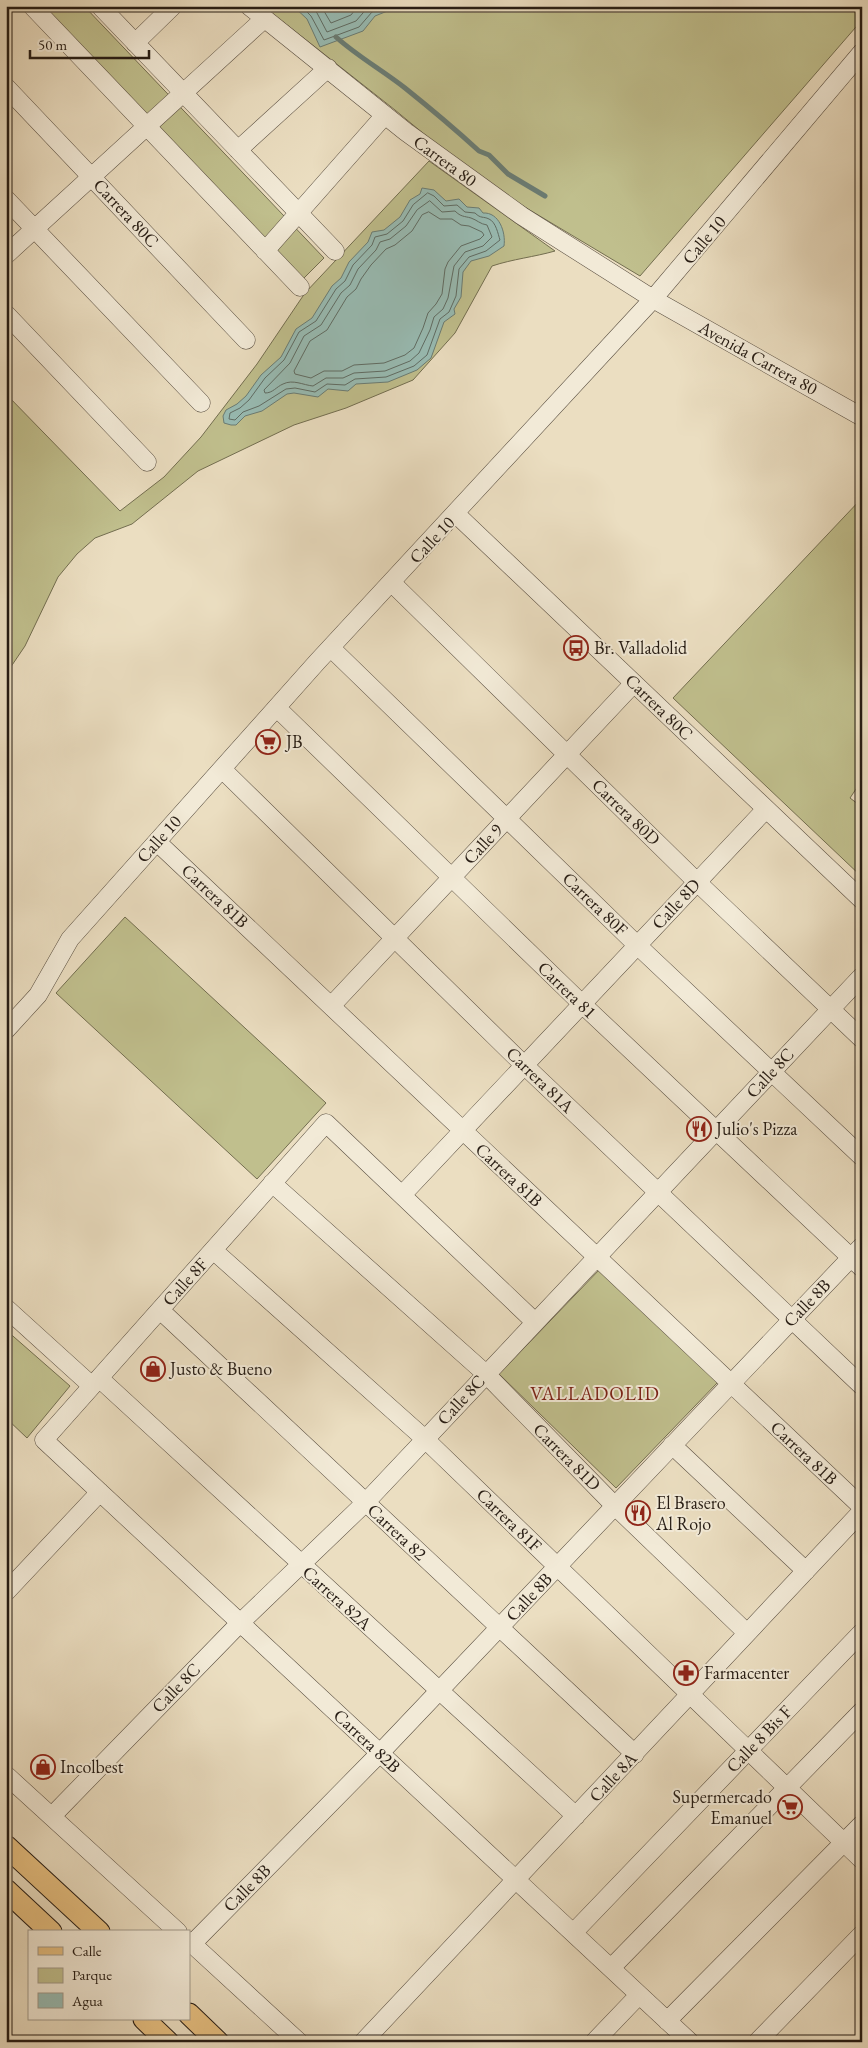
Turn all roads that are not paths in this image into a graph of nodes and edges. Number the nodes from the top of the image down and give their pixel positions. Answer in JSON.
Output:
{"nodes":[{"id":1,"x":32,"y":6,"type":"edge"},
{"id":2,"x":100,"y":6,"type":"edge"},
{"id":3,"x":173,"y":6,"type":"edge"},
{"id":4,"x":249,"y":6,"type":"edge"},
{"id":5,"x":264,"y":19,"type":"junction"},
{"id":6,"x":135,"y":43,"type":"junction"},
{"id":7,"x":862,"y":52,"type":"edge"},
{"id":8,"x":328,"y":68,"type":"junction"},
{"id":9,"x":6,"y":86,"type":"edge"},
{"id":10,"x":183,"y":93,"type":"junction"},
{"id":11,"x":385,"y":115,"type":"junction"},
{"id":12,"x":146,"y":126,"type":"junction"},
{"id":13,"x":238,"y":150,"type":"junction"},
{"id":14,"x":91,"y":177,"type":"junction"},
{"id":15,"x":6,"y":199,"type":"edge"},
{"id":16,"x":299,"y":212,"type":"junction"},
{"id":17,"x":35,"y":229,"type":"junction"},
{"id":18,"x":265,"y":251,"type":"junction"},
{"id":19,"x":336,"y":251,"type":"dead end"},
{"id":20,"x":6,"y":255,"type":"edge"},
{"id":21,"x":300,"y":288,"type":"dead end"},
{"id":22,"x":653,"y":299,"type":"junction"},
{"id":23,"x":6,"y":314,"type":"edge"},
{"id":24,"x":246,"y":340,"type":"dead end"},
{"id":25,"x":201,"y":403,"type":"dead end"},
{"id":26,"x":862,"y":417,"type":"edge"},
{"id":27,"x":147,"y":462,"type":"dead end"},
{"id":28,"x":456,"y":514,"type":"junction"},
{"id":29,"x":392,"y":583,"type":"junction"},
{"id":30,"x":331,"y":648,"type":"junction"},
{"id":31,"x":634,"y":683,"type":"junction"},
{"id":32,"x":277,"y":708,"type":"junction"},
{"id":33,"x":567,"y":754,"type":"junction"},
{"id":34,"x":222,"y":769,"type":"junction"},
{"id":35,"x":766,"y":809,"type":"junction"},
{"id":36,"x":506,"y":819,"type":"junction"},
{"id":37,"x":157,"y":842,"type":"junction"},
{"id":38,"x":452,"y":877,"type":"junction"},
{"id":39,"x":697,"y":882,"type":"junction"},
{"id":40,"x":862,"y":900,"type":"edge"},
{"id":41,"x":394,"y":939,"type":"junction"},
{"id":42,"x":637,"y":945,"type":"junction"},
{"id":43,"x":862,"y":976,"type":"edge"},
{"id":44,"x":582,"y":1004,"type":"junction"},
{"id":45,"x":332,"y":1005,"type":"junction"},
{"id":46,"x":831,"y":1009,"type":"junction"},
{"id":47,"x":6,"y":1030,"type":"edge"},
{"id":48,"x":862,"y":1039,"type":"edge"},
{"id":49,"x":524,"y":1065,"type":"junction"},
{"id":50,"x":772,"y":1072,"type":"junction"},
{"id":51,"x":462,"y":1131,"type":"junction"},
{"id":52,"x":716,"y":1131,"type":"junction"},
{"id":53,"x":862,"y":1157,"type":"edge"},
{"id":54,"x":272,"y":1184,"type":"junction"},
{"id":55,"x":658,"y":1192,"type":"junction"},
{"id":56,"x":402,"y":1195,"type":"junction"},
{"id":57,"x":213,"y":1250,"type":"junction"},
{"id":58,"x":596,"y":1257,"type":"junction"},
{"id":59,"x":858,"y":1257,"type":"edge"},
{"id":60,"x":6,"y":1308,"type":"edge"},
{"id":61,"x":160,"y":1310,"type":"junction"},
{"id":62,"x":792,"y":1319,"type":"junction"},
{"id":63,"x":535,"y":1322,"type":"junction"},
{"id":64,"x":486,"y":1374,"type":"junction"},
{"id":65,"x":95,"y":1382,"type":"junction"},
{"id":66,"x":730,"y":1384,"type":"junction"},
{"id":67,"x":862,"y":1386,"type":"edge"},
{"id":68,"x":425,"y":1439,"type":"junction"},
{"id":69,"x":44,"y":1440,"type":"joint"},
{"id":70,"x":672,"y":1446,"type":"junction"},
{"id":71,"x":100,"y":1492,"type":"junction"},
{"id":72,"x":366,"y":1502,"type":"junction"},
{"id":73,"x":615,"y":1506,"type":"junction"},
{"id":74,"x":862,"y":1509,"type":"edge"},
{"id":75,"x":302,"y":1565,"type":"junction"},
{"id":76,"x":557,"y":1566,"type":"junction"},
{"id":77,"x":806,"y":1571,"type":"junction"},
{"id":78,"x":6,"y":1592,"type":"edge"},
{"id":79,"x":240,"y":1622,"type":"junction"},
{"id":80,"x":499,"y":1627,"type":"junction"},
{"id":81,"x":862,"y":1632,"type":"edge"},
{"id":82,"x":747,"y":1633,"type":"junction"},
{"id":83,"x":439,"y":1691,"type":"junction"},
{"id":84,"x":690,"y":1695,"type":"junction"},
{"id":85,"x":862,"y":1711,"type":"edge"},
{"id":86,"x":748,"y":1751,"type":"junction"},
{"id":87,"x":380,"y":1753,"type":"junction"},
{"id":88,"x":635,"y":1754,"type":"junction"},
{"id":89,"x":6,"y":1775,"type":"edge"},
{"id":90,"x":786,"y":1787,"type":"junction"},
{"id":91,"x":52,"y":1816,"type":"junction"},
{"id":92,"x":576,"y":1816,"type":"junction"},
{"id":93,"x":862,"y":1824,"type":"edge"},
{"id":94,"x":844,"y":1843,"type":"junction"},
{"id":95,"x":6,"y":1846,"type":"edge"},
{"id":96,"x":862,"y":1860,"type":"edge"},
{"id":97,"x":516,"y":1880,"type":"junction"},
{"id":98,"x":6,"y":1890,"type":"edge"},
{"id":99,"x":48,"y":1930,"type":"edge"},
{"id":100,"x":97,"y":1930,"type":"edge"},
{"id":101,"x":176,"y":1930,"type":"edge"},
{"id":102,"x":573,"y":1933,"type":"junction"},
{"id":103,"x":862,"y":1934,"type":"edge"},
{"id":104,"x":190,"y":1943,"type":"edge"},
{"id":105,"x":611,"y":1968,"type":"junction"},
{"id":106,"x":639,"y":1995,"type":"junction"},
{"id":107,"x":190,"y":2015,"type":"edge"},
{"id":108,"x":145,"y":2020,"type":"edge"},
{"id":109,"x":667,"y":2021,"type":"junction"},
{"id":110,"x":168,"y":2042,"type":"edge"},
{"id":111,"x":218,"y":2042,"type":"edge"},
{"id":112,"x":299,"y":2042,"type":"edge"},
{"id":113,"x":363,"y":2042,"type":"edge"},
{"id":114,"x":594,"y":2042,"type":"edge"},
{"id":115,"x":690,"y":2042,"type":"edge"},
{"id":116,"x":757,"y":2042,"type":"edge"}],
"edges":[{"from":1,"to":12,"type":"street"},
{"from":2,"to":6,"type":"street"},
{"from":3,"to":6,"type":"street"},
{"from":4,"to":5,"type":"street","name":"Carrera 80"},
{"from":5,"to":8,"type":"street","name":"Carrera 80"},
{"from":5,"to":10,"type":"street"},
{"from":6,"to":10,"type":"street"},
{"from":7,"to":22,"type":"street","name":"Calle 10"},
{"from":8,"to":11,"type":"street","name":"Carrera 80"},
{"from":8,"to":13,"type":"street"},
{"from":9,"to":14,"type":"street","name":"Carrera 80C"},
{"from":10,"to":12,"type":"street"},
{"from":10,"to":13,"type":"street"},
{"from":11,"to":16,"type":"street"},
{"from":11,"to":22,"type":"street","name":"Carrera 80"},
{"from":12,"to":14,"type":"street"},
{"from":12,"to":18,"type":"street"},
{"from":13,"to":16,"type":"street"},
{"from":14,"to":17,"type":"street"},
{"from":14,"to":24,"type":"street","name":"Carrera 80C"},
{"from":15,"to":17,"type":"street"},
{"from":16,"to":18,"type":"street"},
{"from":16,"to":19,"type":"street"},
{"from":17,"to":20,"type":"street"},
{"from":17,"to":25,"type":"street"},
{"from":18,"to":21,"type":"street"},
{"from":22,"to":26,"type":"street","name":"Avenida Carrera 80"},
{"from":22,"to":28,"type":"street","name":"Calle 10"},
{"from":23,"to":27,"type":"street"},
{"from":28,"to":29,"type":"street","name":"Calle 10"},
{"from":28,"to":31,"type":"street","name":"Carrera 80C"},
{"from":29,"to":30,"type":"street","name":"Calle 10"},
{"from":29,"to":33,"type":"street","name":"Carrera 80D"},
{"from":30,"to":32,"type":"street","name":"Calle 10"},
{"from":30,"to":36,"type":"street","name":"Carrera 80F"},
{"from":31,"to":33,"type":"street","name":"Calle 9"},
{"from":31,"to":35,"type":"street","name":"Carrera 80C"},
{"from":32,"to":34,"type":"street","name":"Calle 10"},
{"from":32,"to":38,"type":"street","name":"Carrera 81"},
{"from":33,"to":36,"type":"street","name":"Calle 9"},
{"from":33,"to":39,"type":"street","name":"Carrera 80D"},
{"from":34,"to":37,"type":"street","name":"Calle 10"},
{"from":34,"to":41,"type":"street","name":"Carrera 81A"},
{"from":35,"to":39,"type":"street","name":"Calle 8D"},
{"from":35,"to":40,"type":"street","name":"Carrera 80C"},
{"from":36,"to":38,"type":"street","name":"Calle 9"},
{"from":36,"to":42,"type":"street","name":"Carrera 80F"},
{"from":37,"to":45,"type":"street","name":"Carrera 81B"},
{"from":37,"to":47,"type":"street","name":"Calle 10"},
{"from":38,"to":41,"type":"street","name":"Calle 9"},
{"from":38,"to":44,"type":"street","name":"Carrera 81"},
{"from":39,"to":42,"type":"street","name":"Calle 8D"},
{"from":39,"to":46,"type":"street","name":"Carrera 80D"},
{"from":41,"to":45,"type":"street","name":"Calle 9"},
{"from":41,"to":49,"type":"street","name":"Carrera 81A"},
{"from":42,"to":44,"type":"street","name":"Calle 8D"},
{"from":42,"to":50,"type":"street","name":"Carrera 80F"},
{"from":43,"to":46,"type":"street","name":"Calle 8C"},
{"from":44,"to":49,"type":"street","name":"Calle 8D"},
{"from":44,"to":52,"type":"street","name":"Carrera 81"},
{"from":45,"to":51,"type":"street","name":"Carrera 81B"},
{"from":46,"to":48,"type":"street","name":"Carrera 80D"},
{"from":46,"to":50,"type":"street","name":"Calle 8C"},
{"from":49,"to":51,"type":"street","name":"Calle 8D"},
{"from":49,"to":55,"type":"street","name":"Carrera 81A"},
{"from":50,"to":52,"type":"street","name":"Calle 8C"},
{"from":50,"to":53,"type":"street","name":"Carrera 80F"},
{"from":51,"to":56,"type":"street","name":"Calle 8D"},
{"from":51,"to":58,"type":"street","name":"Carrera 81B"},
{"from":52,"to":55,"type":"street","name":"Calle 8C"},
{"from":52,"to":59,"type":"street","name":"Carrera 81"},
{"from":54,"to":56,"type":"street","name":"Calle 8F"},
{"from":54,"to":57,"type":"street","name":"Calle 8F"},
{"from":54,"to":64,"type":"street","name":"Carrera 81D"},
{"from":55,"to":58,"type":"street","name":"Calle 8C"},
{"from":55,"to":62,"type":"street","name":"Carrera 81A"},
{"from":56,"to":63,"type":"street"},
{"from":57,"to":61,"type":"street","name":"Calle 8F"},
{"from":57,"to":68,"type":"street","name":"Carrera 81F"},
{"from":58,"to":63,"type":"street","name":"Calle 8C"},
{"from":58,"to":66,"type":"street","name":"Carrera 81B"},
{"from":59,"to":62,"type":"street","name":"Calle 8B"},
{"from":60,"to":65,"type":"street","name":"Carrera 82A"},
{"from":61,"to":65,"type":"street","name":"Calle 8F"},
{"from":61,"to":72,"type":"street","name":"Carrera 82"},
{"from":62,"to":66,"type":"street","name":"Calle 8B"},
{"from":62,"to":67,"type":"street","name":"Carrera 81A"},
{"from":63,"to":64,"type":"street","name":"Calle 8C"},
{"from":64,"to":68,"type":"street","name":"Calle 8C"},
{"from":64,"to":73,"type":"street","name":"Carrera 81D"},
{"from":65,"to":69,"type":"street","name":"Calle 8F"},
{"from":65,"to":75,"type":"street","name":"Carrera 82A"},
{"from":66,"to":70,"type":"street","name":"Calle 8B"},
{"from":66,"to":74,"type":"street","name":"Carrera 81B"},
{"from":68,"to":72,"type":"street","name":"Calle 8C"},
{"from":68,"to":76,"type":"street","name":"Carrera 81F"},
{"from":69,"to":71,"type":"street","name":"Carrera 82B"},
{"from":70,"to":73,"type":"street","name":"Calle 8B"},
{"from":70,"to":77,"type":"street"},
{"from":71,"to":78,"type":"street"},
{"from":71,"to":79,"type":"street","name":"Carrera 82B"},
{"from":72,"to":75,"type":"street","name":"Calle 8C"},
{"from":72,"to":80,"type":"street","name":"Carrera 82"},
{"from":73,"to":76,"type":"street","name":"Calle 8B"},
{"from":73,"to":82,"type":"street","name":"Carrera 81D"},
{"from":74,"to":77,"type":"street","name":"Calle 8A"},
{"from":75,"to":79,"type":"street","name":"Calle 8C"},
{"from":75,"to":83,"type":"street","name":"Carrera 82A"},
{"from":76,"to":80,"type":"street","name":"Calle 8B"},
{"from":76,"to":84,"type":"street","name":"Carrera 81F"},
{"from":77,"to":82,"type":"street","name":"Calle 8A"},
{"from":79,"to":87,"type":"street","name":"Carrera 82B"},
{"from":79,"to":91,"type":"street","name":"Calle 8C"},
{"from":80,"to":83,"type":"street","name":"Calle 8B"},
{"from":80,"to":88,"type":"street","name":"Carrera 82"},
{"from":81,"to":86,"type":"street","name":"Calle 8 Bis F"},
{"from":82,"to":84,"type":"street","name":"Calle 8A"},
{"from":83,"to":87,"type":"street","name":"Calle 8B"},
{"from":83,"to":92,"type":"street","name":"Carrera 82A"},
{"from":84,"to":86,"type":"street","name":"Carrera 81F"},
{"from":84,"to":88,"type":"street","name":"Calle 8A"},
{"from":85,"to":90,"type":"street"},
{"from":86,"to":90,"type":"street","name":"Carrera 81F"},
{"from":86,"to":102,"type":"street","name":"Calle 8 Bis F"},
{"from":87,"to":97,"type":"street","name":"Carrera 82B"},
{"from":87,"to":104,"type":"street","name":"Calle 8B"},
{"from":88,"to":92,"type":"street","name":"Calle 8A"},
{"from":89,"to":91,"type":"street"},
{"from":90,"to":94,"type":"street","name":"Carrera 81F"},
{"from":90,"to":105,"type":"street"},
{"from":91,"to":101,"type":"street"},
{"from":92,"to":97,"type":"street","name":"Calle 8A"},
{"from":93,"to":94,"type":"street"},
{"from":94,"to":96,"type":"street","name":"Carrera 81F"},
{"from":94,"to":109,"type":"street"},
{"from":95,"to":100,"type":"main road"},
{"from":97,"to":102,"type":"street","name":"Carrera 82B"},
{"from":97,"to":113,"type":"street","name":"Calle 8A"},
{"from":98,"to":99,"type":"main road"},
{"from":102,"to":105,"type":"street","name":"Carrera 82B"},
{"from":103,"to":116,"type":"street"},
{"from":104,"to":112,"type":"street"},
{"from":105,"to":106,"type":"street","name":"Carrera 82B"},
{"from":106,"to":109,"type":"street","name":"Carrera 82B"},
{"from":106,"to":114,"type":"street"},
{"from":107,"to":111,"type":"main road"},
{"from":108,"to":110,"type":"main road"},
{"from":109,"to":115,"type":"street","name":"Carrera 82B"}]}
